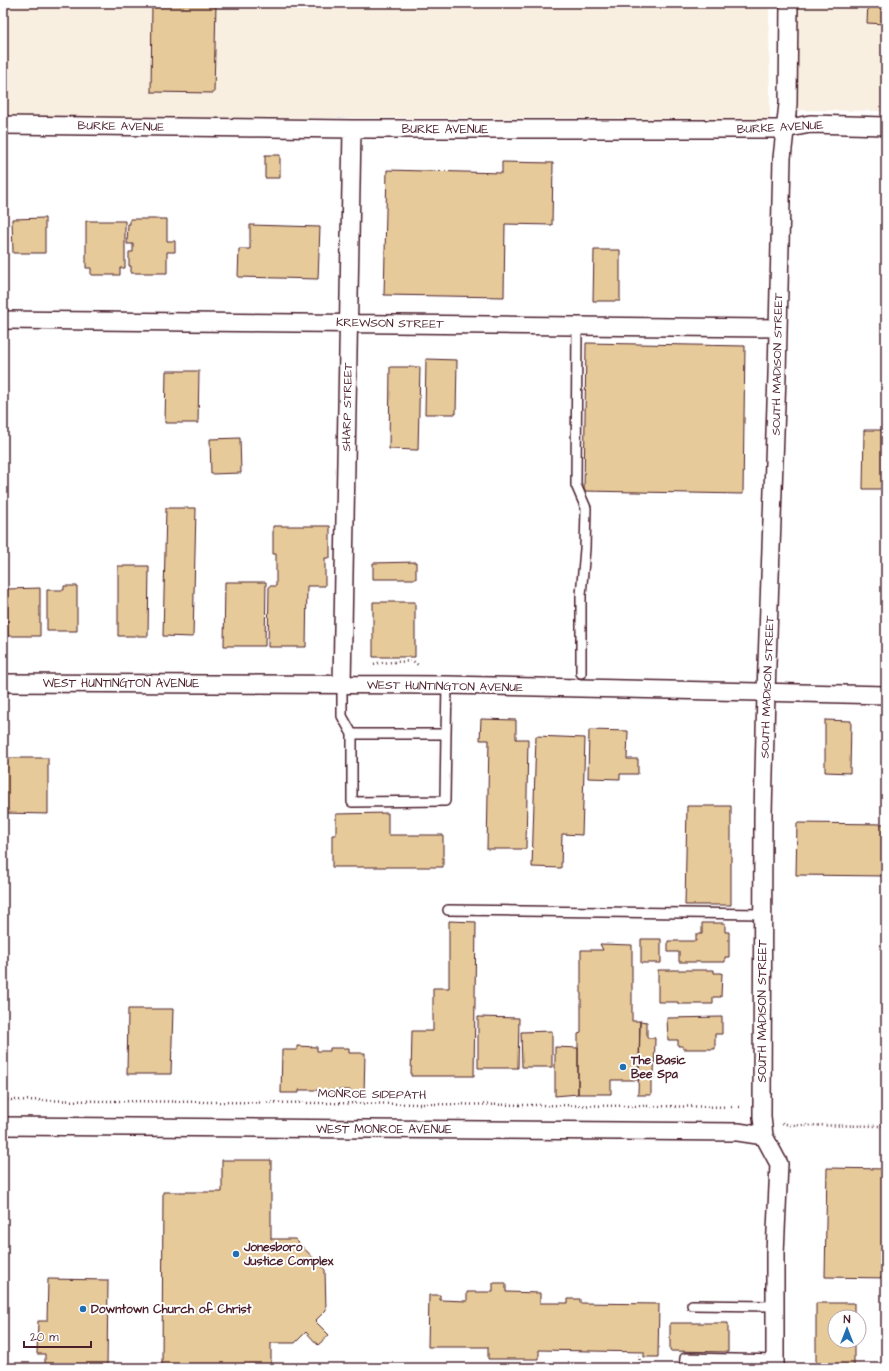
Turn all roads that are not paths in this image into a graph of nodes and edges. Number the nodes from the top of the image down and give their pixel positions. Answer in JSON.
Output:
{"nodes":[{"id":1,"x":789,"y":3,"type":"edge"},
{"id":2,"x":3,"y":125,"type":"edge"},
{"id":3,"x":886,"y":126,"type":"edge"},
{"id":4,"x":352,"y":129,"type":"junction"},
{"id":5,"x":785,"y":129,"type":"junction"},
{"id":6,"x":3,"y":320,"type":"edge"},
{"id":7,"x":349,"y":323,"type":"junction"},
{"id":8,"x":577,"y":326,"type":"junction"},
{"id":9,"x":778,"y":328,"type":"junction"},
{"id":10,"x":581,"y":673,"type":"dead end"},
{"id":11,"x":3,"y":683,"type":"edge"},
{"id":12,"x":342,"y":685,"type":"junction"},
{"id":13,"x":447,"y":685,"type":"junction"},
{"id":14,"x":766,"y":693,"type":"junction"},
{"id":15,"x":886,"y":695,"type":"edge"},
{"id":16,"x":352,"y":734,"type":"junction"},
{"id":17,"x":446,"y":734,"type":"junction"},
{"id":18,"x":448,"y":910,"type":"dead end"},
{"id":19,"x":763,"y":914,"type":"junction"},
{"id":20,"x":3,"y":1126,"type":"edge"},
{"id":21,"x":764,"y":1136,"type":"junction"},
{"id":22,"x":692,"y":1305,"type":"dead end"},
{"id":23,"x":774,"y":1306,"type":"junction"},
{"id":24,"x":775,"y":1364,"type":"edge"},
{"id":25,"x":684,"y":1368,"type":"edge"}],
"edges":[{"from":1,"to":5,"type":"street","name":"SOUTH MADISON STREET"},
{"from":2,"to":4,"type":"street","name":"BURKE AVENUE"},
{"from":3,"to":5,"type":"street","name":"BURKE AVENUE"},
{"from":4,"to":5,"type":"street","name":"BURKE AVENUE"},
{"from":4,"to":7,"type":"street","name":"SHARP STREET"},
{"from":5,"to":9,"type":"street","name":"SOUTH MADISON STREET"},
{"from":6,"to":7,"type":"street","name":"KREWSON STREET"},
{"from":7,"to":8,"type":"street","name":"KREWSON STREET"},
{"from":7,"to":12,"type":"street","name":"SHARP STREET"},
{"from":8,"to":9,"type":"street","name":"KREWSON STREET"},
{"from":8,"to":10,"type":"lane"},
{"from":9,"to":14,"type":"street","name":"SOUTH MADISON STREET"},
{"from":11,"to":12,"type":"street","name":"WEST HUNTINGTON AVENUE"},
{"from":12,"to":13,"type":"street","name":"WEST HUNTINGTON AVENUE"},
{"from":12,"to":16,"type":"lane"},
{"from":13,"to":14,"type":"street","name":"WEST HUNTINGTON AVENUE"},
{"from":13,"to":17,"type":"lane"},
{"from":14,"to":15,"type":"street","name":"WEST HUNTINGTON AVENUE"},
{"from":14,"to":19,"type":"street","name":"SOUTH MADISON STREET"},
{"from":16,"to":17,"type":"lane"},
{"from":16,"to":17,"type":"lane"},
{"from":18,"to":19,"type":"lane"},
{"from":19,"to":21,"type":"street","name":"SOUTH MADISON STREET"},
{"from":20,"to":21,"type":"street","name":"WEST MONROE AVENUE"},
{"from":21,"to":23,"type":"street","name":"SOUTH MADISON STREET"},
{"from":22,"to":23,"type":"lane"},
{"from":23,"to":24,"type":"street","name":"SOUTH MADISON STREET"},
{"from":24,"to":25,"type":"lane"}]}
